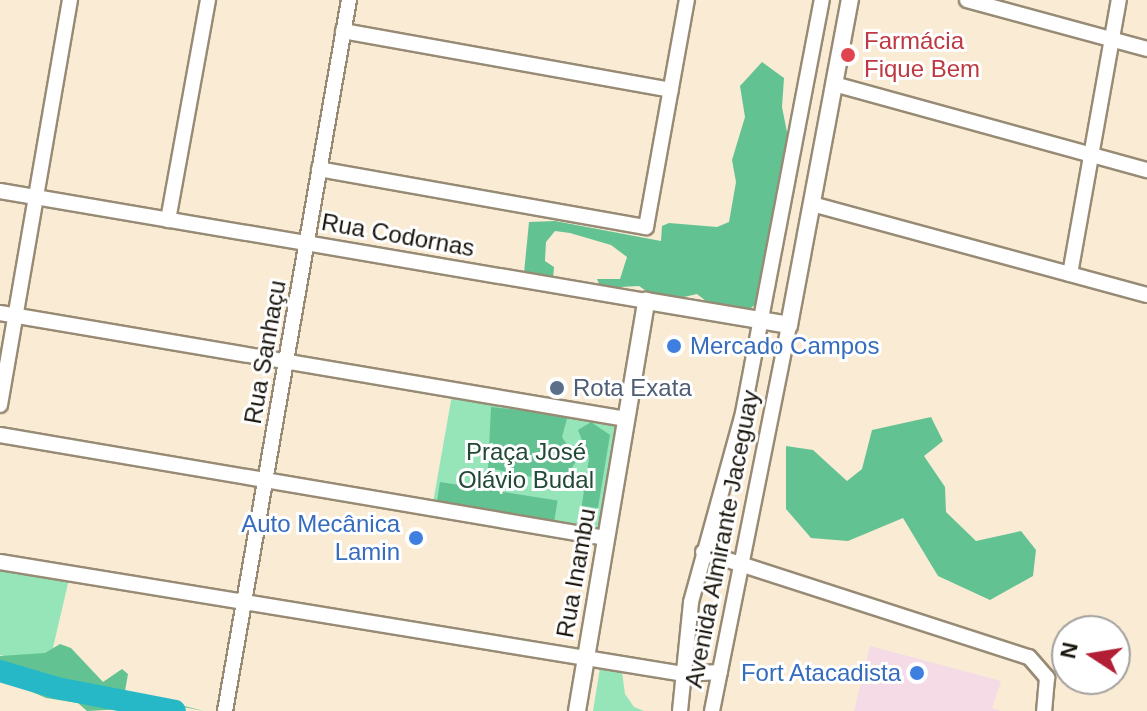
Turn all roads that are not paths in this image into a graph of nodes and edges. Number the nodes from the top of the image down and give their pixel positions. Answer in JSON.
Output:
{"nodes":[{"id":1,"x":70,"y":0,"type":"edge"},
{"id":2,"x":208,"y":0,"type":"edge"},
{"id":3,"x":349,"y":0,"type":"edge"},
{"id":4,"x":687,"y":0,"type":"edge"},
{"id":5,"x":822,"y":0,"type":"edge"},
{"id":6,"x":850,"y":0,"type":"edge"},
{"id":7,"x":967,"y":0,"type":"edge"},
{"id":8,"x":1119,"y":0,"type":"edge"},
{"id":9,"x":343,"y":31,"type":"junction"},
{"id":10,"x":1112,"y":39,"type":"junction"},
{"id":11,"x":1147,"y":49,"type":"edge"},
{"id":12,"x":834,"y":84,"type":"junction"},
{"id":13,"x":671,"y":90,"type":"junction"},
{"id":14,"x":1091,"y":155,"type":"junction"},
{"id":15,"x":319,"y":169,"type":"junction"},
{"id":16,"x":1147,"y":170,"type":"edge"},
{"id":17,"x":0,"y":191,"type":"edge"},
{"id":18,"x":36,"y":197,"type":"junction"},
{"id":19,"x":812,"y":204,"type":"junction"},
{"id":20,"x":168,"y":220,"type":"junction"},
{"id":21,"x":306,"y":243,"type":"junction"},
{"id":22,"x":1070,"y":274,"type":"junction"},
{"id":23,"x":1147,"y":295,"type":"edge"},
{"id":24,"x":646,"y":301,"type":"junction"},
{"id":25,"x":0,"y":313,"type":"edge"},
{"id":26,"x":15,"y":316,"type":"junction"},
{"id":27,"x":760,"y":320,"type":"junction"},
{"id":28,"x":789,"y":325,"type":"junction"},
{"id":29,"x":286,"y":361,"type":"junction"},
{"id":30,"x":0,"y":405,"type":"edge"},
{"id":31,"x":626,"y":419,"type":"junction"},
{"id":32,"x":0,"y":435,"type":"edge"},
{"id":33,"x":265,"y":480,"type":"junction"},
{"id":34,"x":606,"y":538,"type":"junction"},
{"id":35,"x":703,"y":552,"type":"junction"},
{"id":36,"x":742,"y":561,"type":"junction"},
{"id":37,"x":0,"y":562,"type":"edge"},
{"id":38,"x":244,"y":602,"type":"junction"},
{"id":39,"x":586,"y":658,"type":"junction"},
{"id":40,"x":720,"y":672,"type":"junction"},
{"id":41,"x":683,"y":674,"type":"junction"},
{"id":42,"x":225,"y":711,"type":"edge"},
{"id":43,"x":577,"y":711,"type":"edge"},
{"id":44,"x":680,"y":711,"type":"edge"},
{"id":45,"x":712,"y":711,"type":"edge"},
{"id":46,"x":1044,"y":711,"type":"edge"}],
"edges":[{"from":1,"to":18,"type":"street"},
{"from":2,"to":20,"type":"street"},
{"from":3,"to":9,"type":"street","name":"Rua Sanhaçu"},
{"from":4,"to":13,"type":"street"},
{"from":5,"to":27,"type":"street","name":"Avenida Almirante Jaceguay"},
{"from":6,"to":12,"type":"main road","name":"Avenida Almirante Jaceguay"},
{"from":7,"to":10,"type":"street"},
{"from":8,"to":10,"type":"street"},
{"from":9,"to":13,"type":"street"},
{"from":9,"to":15,"type":"street","name":"Rua Sanhaçu"},
{"from":10,"to":11,"type":"street"},
{"from":10,"to":14,"type":"street"},
{"from":12,"to":14,"type":"street"},
{"from":12,"to":19,"type":"main road","name":"Avenida Almirante Jaceguay"},
{"from":13,"to":15,"type":"street"},
{"from":14,"to":16,"type":"street"},
{"from":14,"to":22,"type":"street"},
{"from":15,"to":21,"type":"street","name":"Rua Sanhaçu"},
{"from":17,"to":18,"type":"street","name":"Rua Codornas"},
{"from":18,"to":20,"type":"street","name":"Rua Codornas"},
{"from":18,"to":26,"type":"street"},
{"from":19,"to":22,"type":"street"},
{"from":19,"to":28,"type":"main road","name":"Avenida Almirante Jaceguay"},
{"from":20,"to":21,"type":"street","name":"Rua Codornas"},
{"from":21,"to":24,"type":"street","name":"Rua Codornas"},
{"from":21,"to":29,"type":"street","name":"Rua Sanhaçu"},
{"from":22,"to":23,"type":"street"},
{"from":24,"to":27,"type":"main road","name":"Rua Codornas"},
{"from":24,"to":31,"type":"main road","name":"Rua Inambu"},
{"from":25,"to":26,"type":"street"},
{"from":26,"to":29,"type":"street"},
{"from":26,"to":30,"type":"street"},
{"from":27,"to":28,"type":"main road","name":"Rua Codornas"},
{"from":27,"to":35,"type":"street","name":"Avenida Almirante Jaceguay"},
{"from":28,"to":36,"type":"street","name":"Avenida Almirante Jaceguay"},
{"from":29,"to":31,"type":"street"},
{"from":29,"to":33,"type":"street","name":"Rua Sanhaçu"},
{"from":31,"to":34,"type":"main road","name":"Rua Inambu"},
{"from":32,"to":33,"type":"street"},
{"from":33,"to":34,"type":"street"},
{"from":33,"to":38,"type":"street","name":"Rua Sanhaçu"},
{"from":34,"to":39,"type":"main road","name":"Rua Inambu"},
{"from":35,"to":36,"type":"street"},
{"from":35,"to":41,"type":"street","name":"Avenida Almirante Jaceguay"},
{"from":36,"to":40,"type":"street","name":"Avenida Almirante Jaceguay"},
{"from":36,"to":46,"type":"street"},
{"from":37,"to":38,"type":"street"},
{"from":38,"to":39,"type":"street"},
{"from":38,"to":42,"type":"street","name":"Rua Sanhaçu"},
{"from":39,"to":41,"type":"street"},
{"from":39,"to":43,"type":"main road","name":"Rua Inambu"},
{"from":40,"to":41,"type":"street"},
{"from":40,"to":45,"type":"street","name":"Avenida Almirante Jaceguay"},
{"from":41,"to":44,"type":"street","name":"Avenida Almirante Jaceguay"}]}
